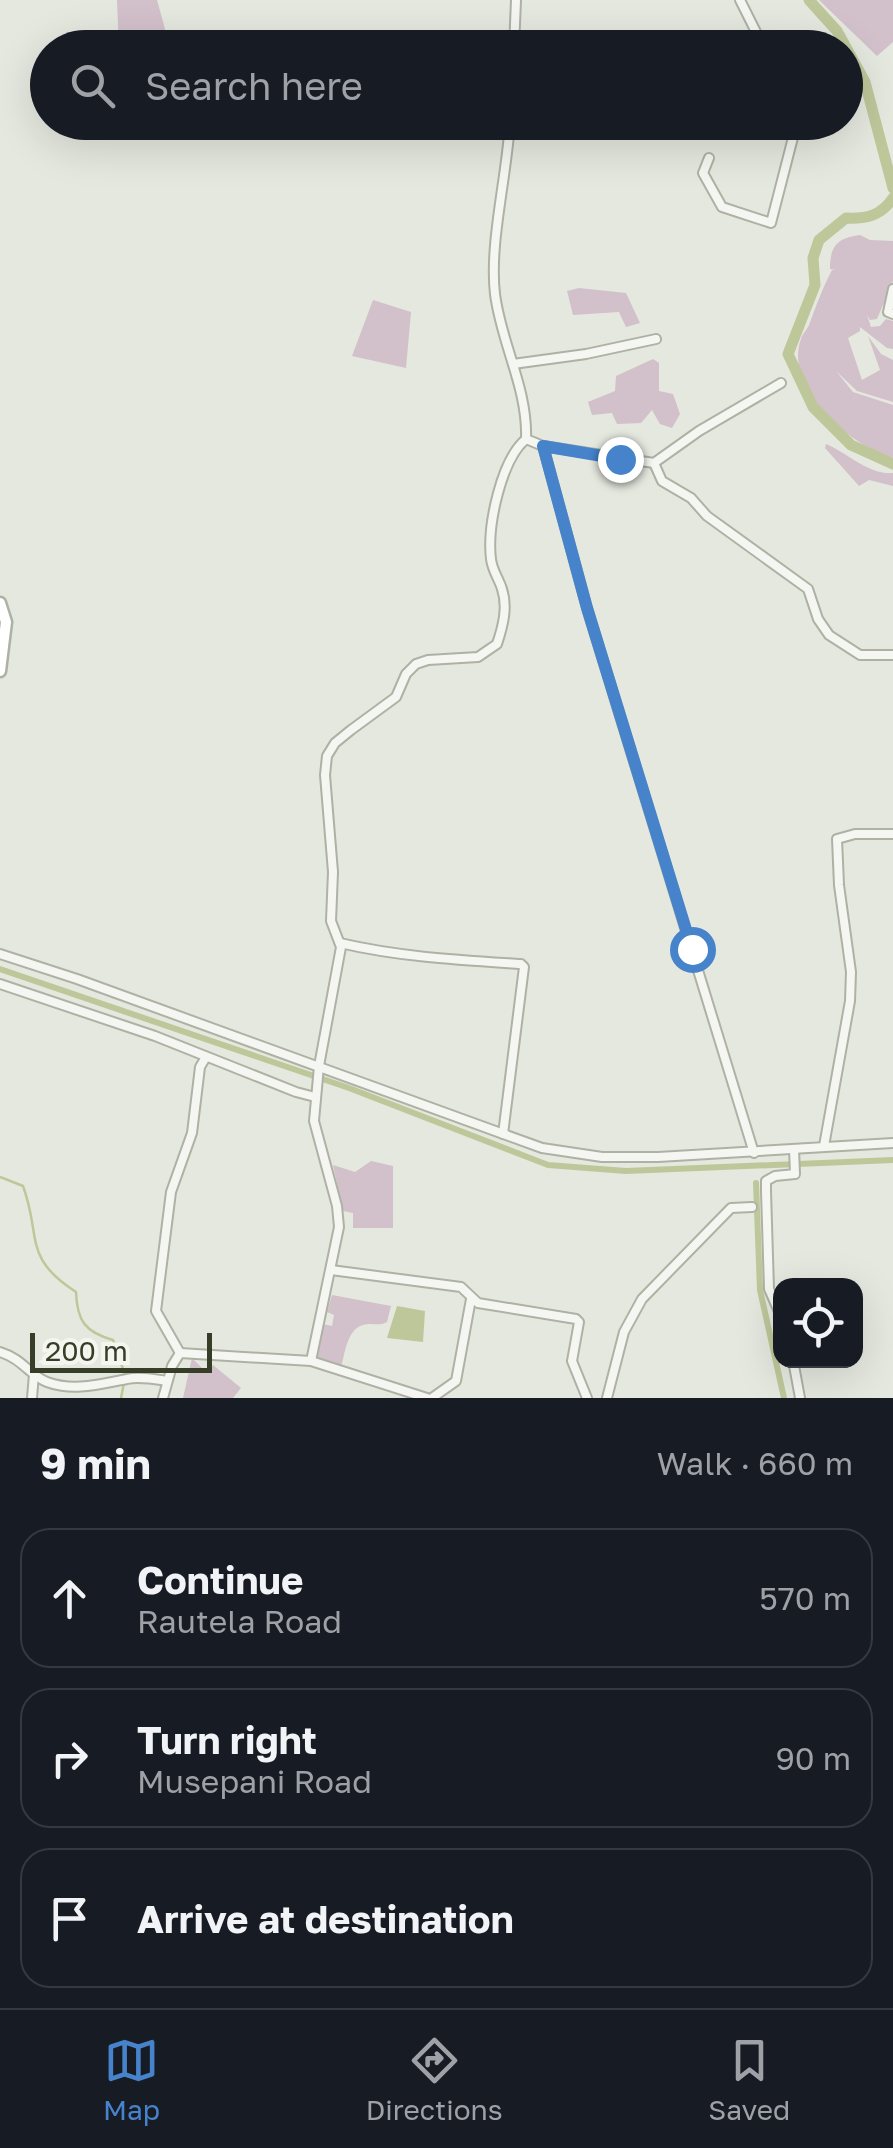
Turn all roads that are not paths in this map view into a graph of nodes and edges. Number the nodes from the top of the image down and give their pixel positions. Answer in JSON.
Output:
{"nodes":[{"id":1,"x":516,"y":0,"type":"edge"},
{"id":2,"x":740,"y":0,"type":"edge"},
{"id":3,"x":515,"y":30,"type":"edge"},
{"id":4,"x":755,"y":30,"type":"edge"},
{"id":5,"x":509,"y":140,"type":"edge"},
{"id":6,"x":792,"y":140,"type":"edge"},
{"id":7,"x":708,"y":158,"type":"dead end"},
{"id":8,"x":893,"y":289,"type":"edge"},
{"id":9,"x":893,"y":314,"type":"edge"},
{"id":10,"x":656,"y":339,"type":"dead end"},
{"id":11,"x":513,"y":364,"type":"junction"},
{"id":12,"x":781,"y":384,"type":"dead end"},
{"id":13,"x":526,"y":439,"type":"junction"},
{"id":14,"x":543,"y":446,"type":"junction"},
{"id":15,"x":654,"y":464,"type":"junction"},
{"id":16,"x":0,"y":603,"type":"edge"},
{"id":17,"x":893,"y":655,"type":"edge"},
{"id":18,"x":0,"y":672,"type":"edge"},
{"id":19,"x":893,"y":834,"type":"edge"},
{"id":20,"x":340,"y":942,"type":"junction"},
{"id":21,"x":0,"y":954,"type":"edge"},
{"id":22,"x":0,"y":984,"type":"edge"},
{"id":23,"x":206,"y":1057,"type":"junction"},
{"id":24,"x":320,"y":1070,"type":"junction"},
{"id":25,"x":315,"y":1093,"type":"junction"},
{"id":26,"x":503,"y":1134,"type":"junction"},
{"id":27,"x":893,"y":1142,"type":"edge"},
{"id":28,"x":824,"y":1146,"type":"junction"},
{"id":29,"x":794,"y":1152,"type":"junction"},
{"id":30,"x":754,"y":1153,"type":"junction"},
{"id":31,"x":752,"y":1207,"type":"dead end"},
{"id":32,"x":330,"y":1270,"type":"junction"},
{"id":33,"x":773,"y":1298,"type":"edge"},
{"id":34,"x":471,"y":1299,"type":"junction"},
{"id":35,"x":0,"y":1352,"type":"edge"},
{"id":36,"x":180,"y":1354,"type":"junction"},
{"id":37,"x":312,"y":1360,"type":"junction"},
{"id":38,"x":794,"y":1368,"type":"edge"},
{"id":39,"x":34,"y":1374,"type":"junction"},
{"id":40,"x":167,"y":1380,"type":"junction"},
{"id":41,"x":32,"y":1398,"type":"edge"},
{"id":42,"x":163,"y":1398,"type":"edge"},
{"id":43,"x":430,"y":1398,"type":"edge"},
{"id":44,"x":587,"y":1398,"type":"edge"},
{"id":45,"x":606,"y":1398,"type":"edge"},
{"id":46,"x":800,"y":1398,"type":"edge"}],
"edges":[{"from":1,"to":3,"type":"street"},
{"from":2,"to":4,"type":"street"},
{"from":5,"to":11,"type":"street"},
{"from":6,"to":7,"type":"street"},
{"from":8,"to":9,"type":"street"},
{"from":10,"to":11,"type":"street"},
{"from":11,"to":13,"type":"street"},
{"from":12,"to":15,"type":"street"},
{"from":13,"to":14,"type":"street"},
{"from":13,"to":20,"type":"street"},
{"from":14,"to":15,"type":"street"},
{"from":14,"to":30,"type":"street"},
{"from":15,"to":17,"type":"street"},
{"from":16,"to":18,"type":"street"},
{"from":19,"to":28,"type":"street"},
{"from":20,"to":24,"type":"street"},
{"from":20,"to":26,"type":"street"},
{"from":21,"to":24,"type":"street"},
{"from":22,"to":23,"type":"street"},
{"from":23,"to":25,"type":"street"},
{"from":23,"to":36,"type":"street"},
{"from":24,"to":25,"type":"street"},
{"from":24,"to":26,"type":"street"},
{"from":25,"to":32,"type":"street"},
{"from":26,"to":30,"type":"street"},
{"from":27,"to":28,"type":"street"},
{"from":28,"to":29,"type":"street"},
{"from":29,"to":30,"type":"street"},
{"from":29,"to":33,"type":"street"},
{"from":31,"to":45,"type":"street"},
{"from":32,"to":34,"type":"street"},
{"from":32,"to":37,"type":"street"},
{"from":34,"to":43,"type":"street"},
{"from":34,"to":44,"type":"street"},
{"from":35,"to":39,"type":"street"},
{"from":36,"to":37,"type":"street"},
{"from":36,"to":40,"type":"street"},
{"from":37,"to":43,"type":"street"},
{"from":38,"to":46,"type":"street"},
{"from":39,"to":40,"type":"street"},
{"from":39,"to":41,"type":"street"},
{"from":40,"to":42,"type":"street"}]}
